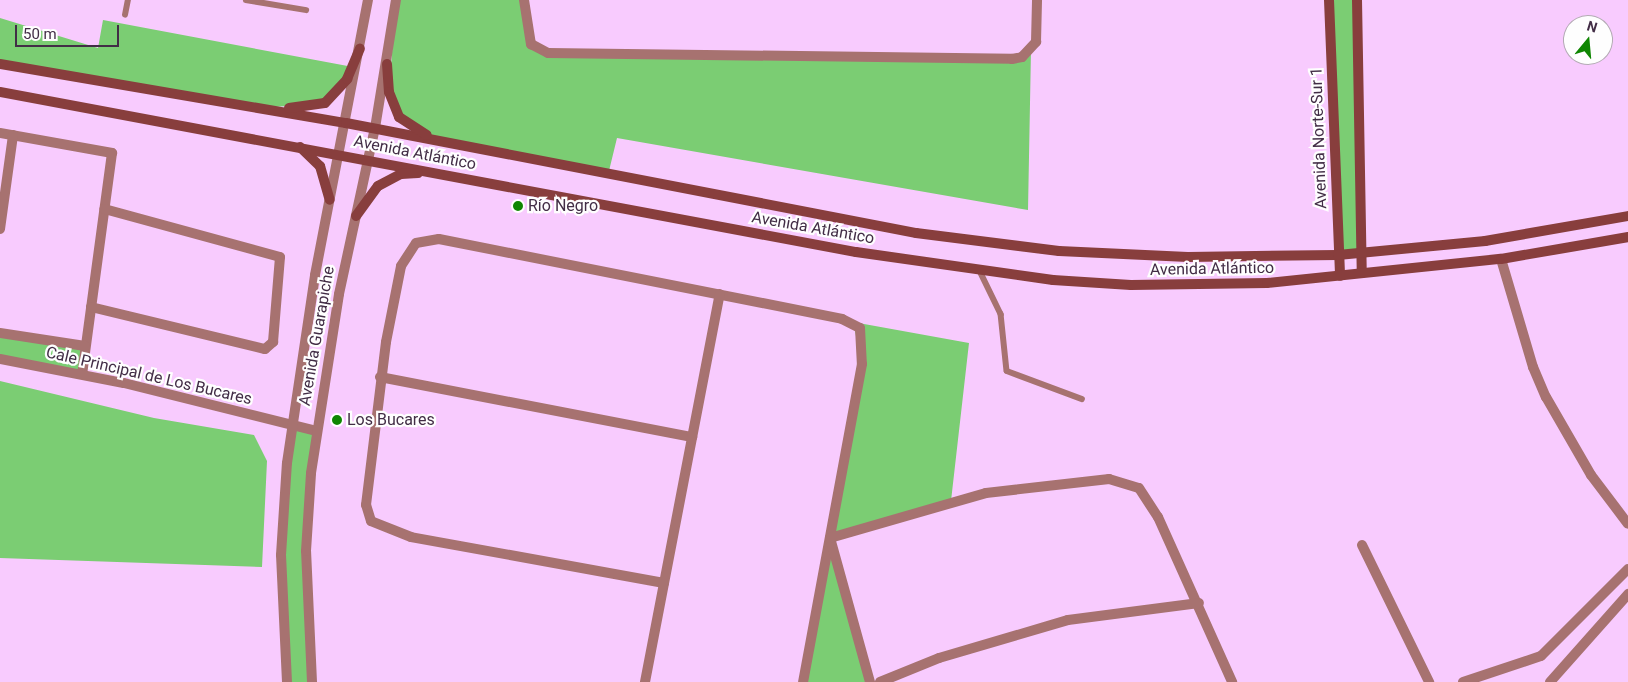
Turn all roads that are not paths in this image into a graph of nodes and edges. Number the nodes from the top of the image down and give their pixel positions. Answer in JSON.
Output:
{"nodes":[{"id":1,"x":128,"y":0,"type":"edge"},
{"id":2,"x":246,"y":0,"type":"edge"},
{"id":3,"x":368,"y":0,"type":"edge"},
{"id":4,"x":396,"y":0,"type":"edge"},
{"id":5,"x":524,"y":0,"type":"edge"},
{"id":6,"x":1037,"y":0,"type":"edge"},
{"id":7,"x":1330,"y":0,"type":"edge"},
{"id":8,"x":1358,"y":0,"type":"edge"},
{"id":9,"x":306,"y":10,"type":"dead end"},
{"id":10,"x":125,"y":15,"type":"dead end"},
{"id":11,"x":360,"y":49,"type":"junction"},
{"id":12,"x":0,"y":64,"type":"edge"},
{"id":13,"x":387,"y":64,"type":"junction"},
{"id":14,"x":0,"y":92,"type":"edge"},
{"id":15,"x":260,"y":108,"type":"junction"},
{"id":16,"x":346,"y":123,"type":"junction"},
{"id":17,"x":376,"y":128,"type":"junction"},
{"id":18,"x":0,"y":133,"type":"edge"},
{"id":19,"x":13,"y":135,"type":"junction"},
{"id":20,"x":444,"y":142,"type":"junction"},
{"id":21,"x":297,"y":145,"type":"junction"},
{"id":22,"x":340,"y":154,"type":"junction"},
{"id":23,"x":368,"y":160,"type":"junction"},
{"id":24,"x":440,"y":174,"type":"junction"},
{"id":25,"x":330,"y":200,"type":"junction"},
{"id":26,"x":104,"y":209,"type":"junction"},
{"id":27,"x":356,"y":216,"type":"junction"},
{"id":28,"x":1628,"y":216,"type":"edge"},
{"id":29,"x":0,"y":229,"type":"edge"},
{"id":30,"x":1628,"y":237,"type":"edge"},
{"id":31,"x":1362,"y":252,"type":"junction"},
{"id":32,"x":1338,"y":255,"type":"junction"},
{"id":33,"x":1501,"y":259,"type":"junction"},
{"id":34,"x":980,"y":271,"type":"junction"},
{"id":35,"x":1362,"y":273,"type":"junction"},
{"id":36,"x":1340,"y":276,"type":"junction"},
{"id":37,"x":720,"y":294,"type":"junction"},
{"id":38,"x":91,"y":307,"type":"junction"},
{"id":39,"x":0,"y":333,"type":"edge"},
{"id":40,"x":85,"y":346,"type":"junction"},
{"id":41,"x":0,"y":359,"type":"edge"},
{"id":42,"x":82,"y":374,"type":"junction"},
{"id":43,"x":380,"y":377,"type":"junction"},
{"id":44,"x":1082,"y":399,"type":"dead end"},
{"id":45,"x":291,"y":426,"type":"junction"},
{"id":46,"x":316,"y":431,"type":"junction"},
{"id":47,"x":692,"y":437,"type":"junction"},
{"id":48,"x":1628,"y":524,"type":"edge"},
{"id":49,"x":830,"y":538,"type":"junction"},
{"id":50,"x":1362,"y":545,"type":"dead end"},
{"id":51,"x":1628,"y":569,"type":"edge"},
{"id":52,"x":664,"y":583,"type":"junction"},
{"id":53,"x":1628,"y":594,"type":"edge"},
{"id":54,"x":1199,"y":603,"type":"junction"},
{"id":55,"x":287,"y":682,"type":"edge"},
{"id":56,"x":312,"y":682,"type":"edge"},
{"id":57,"x":645,"y":682,"type":"edge"},
{"id":58,"x":803,"y":682,"type":"edge"},
{"id":59,"x":870,"y":682,"type":"edge"},
{"id":60,"x":880,"y":682,"type":"edge"},
{"id":61,"x":1232,"y":682,"type":"edge"},
{"id":62,"x":1429,"y":682,"type":"edge"},
{"id":63,"x":1463,"y":682,"type":"edge"},
{"id":64,"x":1550,"y":682,"type":"edge"}],
"edges":[{"from":1,"to":10,"type":"lane"},
{"from":2,"to":9,"type":"lane"},
{"from":3,"to":11,"type":"street","name":"Avenida Guarapiche"},
{"from":4,"to":13,"type":"street","name":"Avenida Guarapiche"},
{"from":5,"to":6,"type":"street"},
{"from":7,"to":32,"type":"main road","name":"Avenida Norte-Sur 1"},
{"from":8,"to":31,"type":"main road"},
{"from":11,"to":15,"type":"main road"},
{"from":11,"to":16,"type":"street","name":"Avenida Guarapiche"},
{"from":12,"to":15,"type":"main road","name":"Avenida Atlántico"},
{"from":13,"to":17,"type":"street","name":"Avenida Guarapiche"},
{"from":13,"to":20,"type":"main road"},
{"from":14,"to":21,"type":"main road","name":"Avenida Atlántico"},
{"from":15,"to":16,"type":"main road","name":"Avenida Atlántico"},
{"from":16,"to":17,"type":"main road","name":"Avenida Atlántico"},
{"from":16,"to":22,"type":"street","name":"Avenida Guarapiche"},
{"from":17,"to":20,"type":"main road","name":"Avenida Atlántico"},
{"from":17,"to":23,"type":"street","name":"Avenida Guarapiche"},
{"from":18,"to":19,"type":"street"},
{"from":19,"to":26,"type":"street"},
{"from":19,"to":29,"type":"street"},
{"from":20,"to":32,"type":"main road","name":"Avenida Atlántico"},
{"from":21,"to":22,"type":"main road","name":"Avenida Atlántico"},
{"from":21,"to":25,"type":"main road"},
{"from":22,"to":23,"type":"main road","name":"Avenida Atlántico"},
{"from":22,"to":25,"type":"street","name":"Avenida Guarapiche"},
{"from":23,"to":24,"type":"main road","name":"Avenida Atlántico"},
{"from":23,"to":27,"type":"street","name":"Avenida Guarapiche"},
{"from":24,"to":27,"type":"main road"},
{"from":24,"to":34,"type":"main road","name":"Avenida Atlántico"},
{"from":25,"to":45,"type":"street","name":"Avenida Guarapiche"},
{"from":26,"to":38,"type":"street"},
{"from":26,"to":38,"type":"street"},
{"from":27,"to":46,"type":"street","name":"Avenida Guarapiche"},
{"from":28,"to":31,"type":"main road","name":"Avenida Atlántico"},
{"from":30,"to":33,"type":"main road","name":"Avenida Atlántico"},
{"from":31,"to":32,"type":"main road","name":"Avenida Atlántico"},
{"from":31,"to":35,"type":"main road"},
{"from":32,"to":36,"type":"main road","name":"Avenida Norte-Sur 1"},
{"from":33,"to":35,"type":"main road","name":"Avenida Atlántico"},
{"from":33,"to":48,"type":"street"},
{"from":34,"to":36,"type":"main road","name":"Avenida Atlántico"},
{"from":34,"to":44,"type":"lane"},
{"from":35,"to":36,"type":"main road","name":"Avenida Atlántico"},
{"from":37,"to":43,"type":"street"},
{"from":37,"to":47,"type":"street"},
{"from":37,"to":49,"type":"street"},
{"from":38,"to":40,"type":"street"},
{"from":39,"to":40,"type":"street"},
{"from":40,"to":42,"type":"street"},
{"from":41,"to":42,"type":"street","name":"Cale Principal de Los Bucares"},
{"from":42,"to":45,"type":"street","name":"Cale Principal de Los Bucares"},
{"from":43,"to":47,"type":"street"},
{"from":43,"to":52,"type":"street"},
{"from":45,"to":46,"type":"street","name":"Cale Principal de Los Bucares"},
{"from":45,"to":55,"type":"street","name":"Avenida Guarapiche"},
{"from":46,"to":56,"type":"street","name":"Avenida Guarapiche"},
{"from":47,"to":52,"type":"street"},
{"from":49,"to":54,"type":"street"},
{"from":49,"to":58,"type":"street"},
{"from":49,"to":59,"type":"street"},
{"from":50,"to":62,"type":"street"},
{"from":51,"to":63,"type":"street"},
{"from":52,"to":57,"type":"street"},
{"from":53,"to":64,"type":"street"},
{"from":54,"to":60,"type":"street"},
{"from":54,"to":61,"type":"street"}]}
